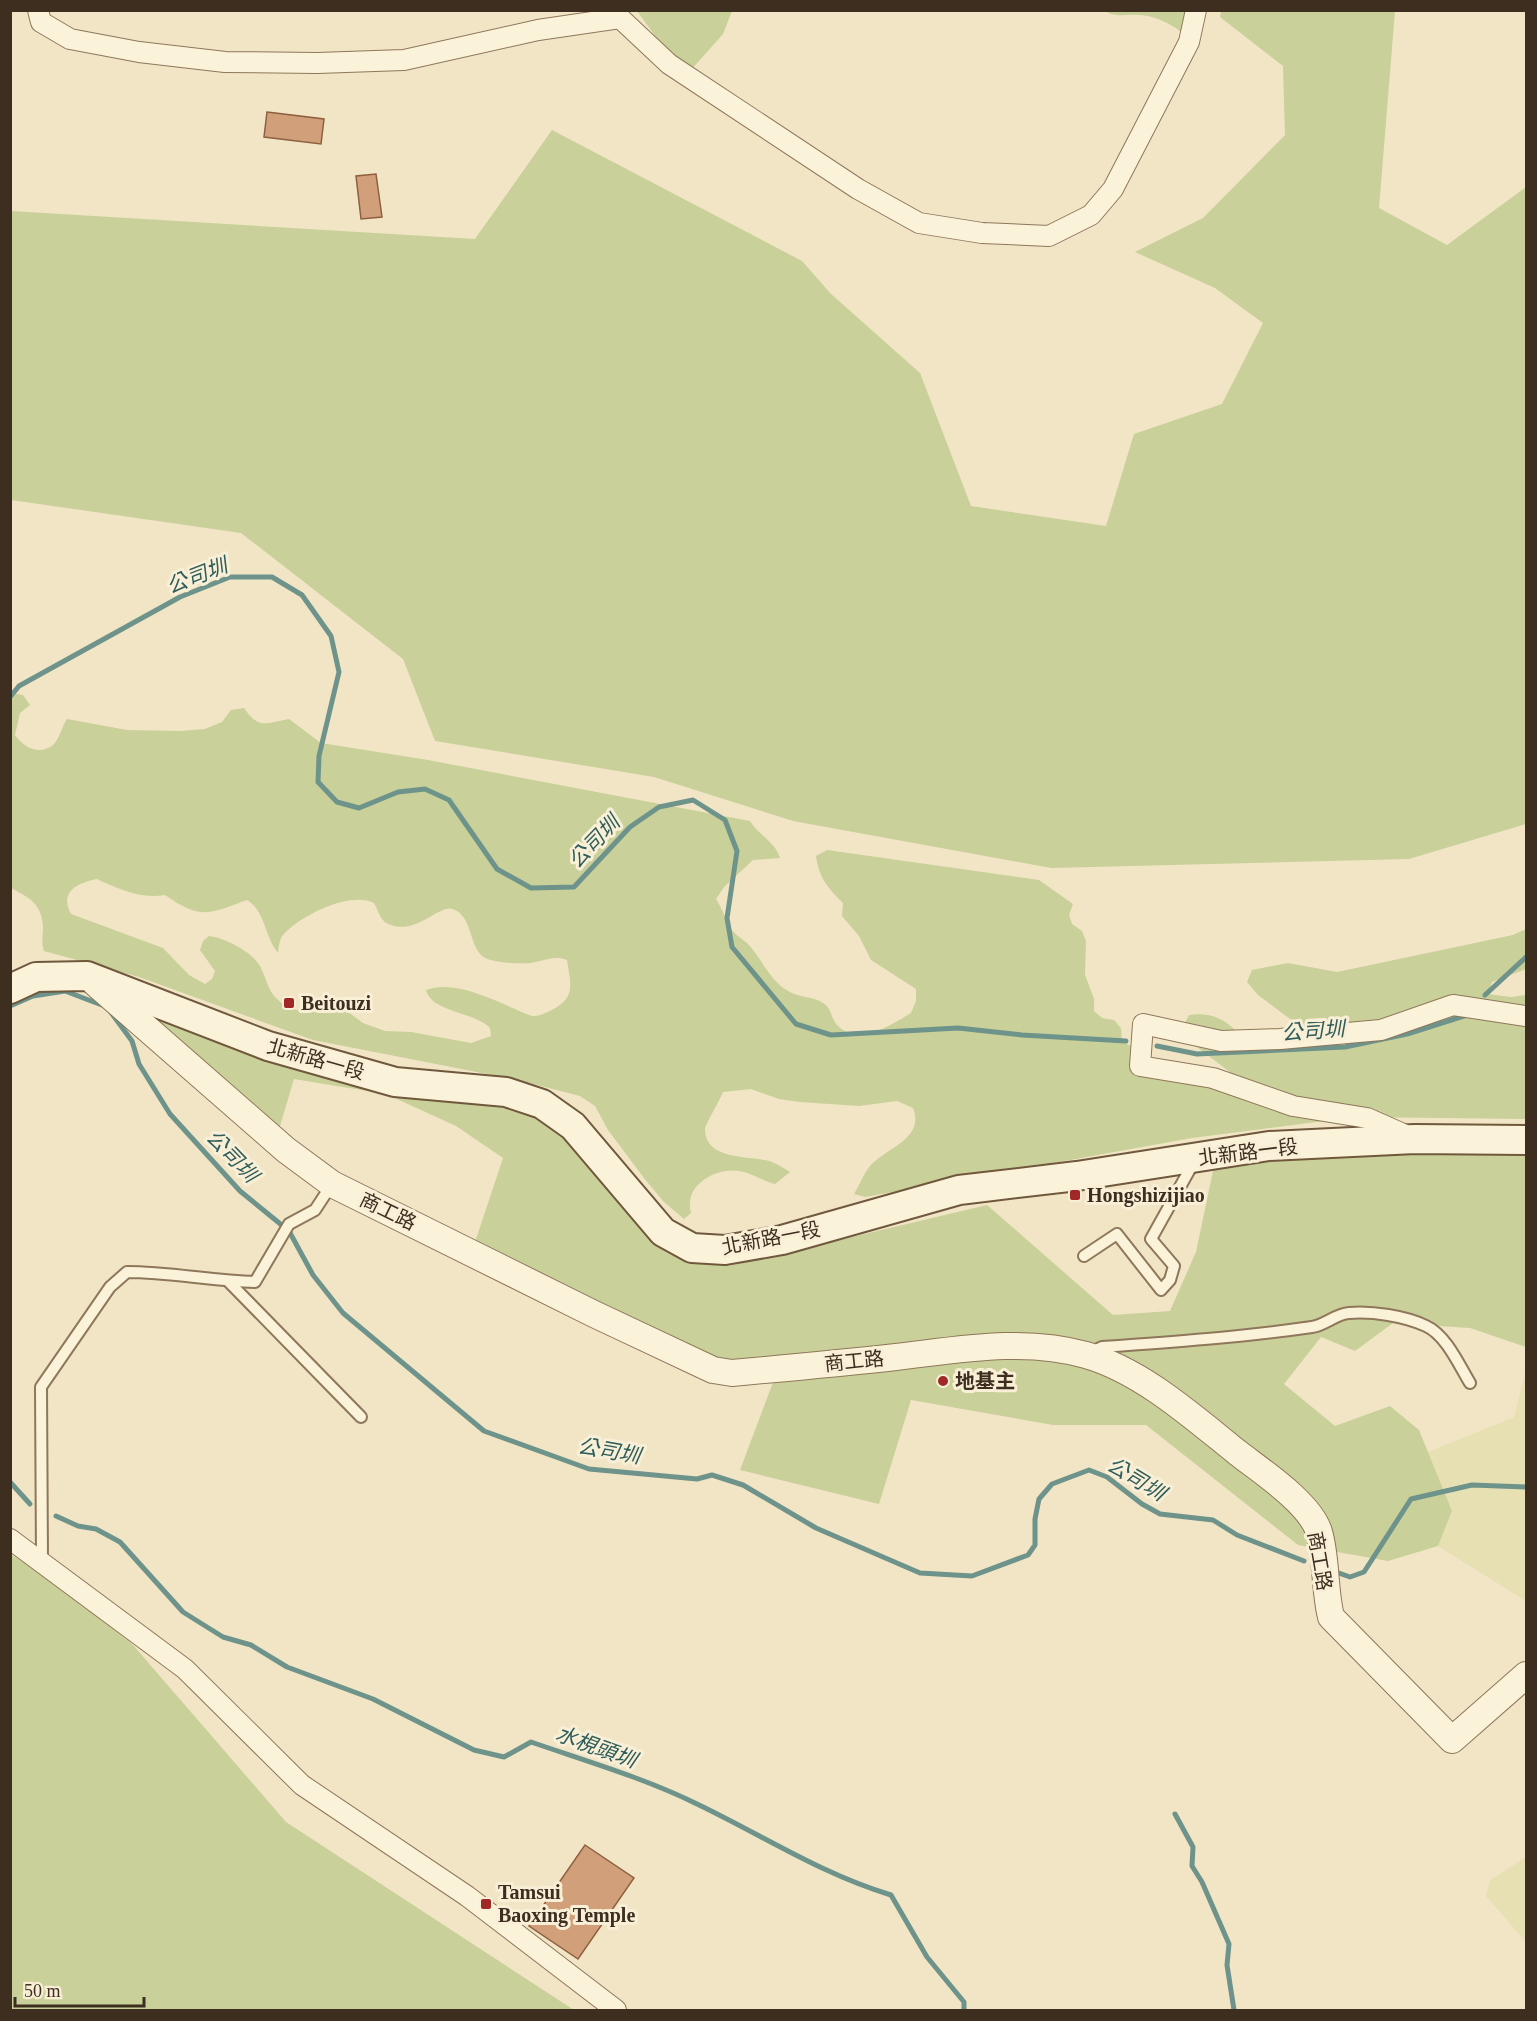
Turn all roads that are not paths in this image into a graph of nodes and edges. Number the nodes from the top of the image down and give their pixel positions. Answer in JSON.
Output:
{"nodes":[{"id":1,"x":38,"y":10,"type":"edge"},
{"id":2,"x":1196,"y":10,"type":"edge"},
{"id":3,"x":618,"y":14,"type":"edge"},
{"id":4,"x":87,"y":976,"type":"junction"},
{"id":5,"x":10,"y":988,"type":"edge"},
{"id":6,"x":1527,"y":1016,"type":"edge"},
{"id":7,"x":1415,"y":1139,"type":"junction"},
{"id":8,"x":1527,"y":1140,"type":"edge"},
{"id":9,"x":1197,"y":1157,"type":"junction"},
{"id":10,"x":332,"y":1184,"type":"junction"},
{"id":11,"x":1084,"y":1256,"type":"dead end"},
{"id":12,"x":228,"y":1281,"type":"junction"},
{"id":13,"x":1085,"y":1355,"type":"junction"},
{"id":14,"x":1470,"y":1383,"type":"dead end"},
{"id":15,"x":361,"y":1417,"type":"dead end"},
{"id":16,"x":10,"y":1539,"type":"edge"},
{"id":17,"x":42,"y":1560,"type":"junction"},
{"id":18,"x":1527,"y":1675,"type":"edge"},
{"id":19,"x":616,"y":2010,"type":"edge"}],
"edges":[{"from":1,"to":3,"type":"street"},
{"from":2,"to":3,"type":"street"},
{"from":4,"to":5,"type":"main road"},
{"from":4,"to":9,"type":"main road","name":"北新路一段"},
{"from":4,"to":10,"type":"street","name":"商工路"},
{"from":6,"to":7,"type":"street"},
{"from":7,"to":8,"type":"main road","name":"北新路一段"},
{"from":7,"to":9,"type":"main road","name":"北新路一段"},
{"from":9,"to":11,"type":"lane"},
{"from":10,"to":12,"type":"lane"},
{"from":10,"to":13,"type":"street","name":"商工路"},
{"from":12,"to":15,"type":"lane"},
{"from":12,"to":17,"type":"lane"},
{"from":13,"to":14,"type":"lane"},
{"from":13,"to":18,"type":"street","name":"商工路"},
{"from":16,"to":17,"type":"street"},
{"from":17,"to":19,"type":"street"}]}
